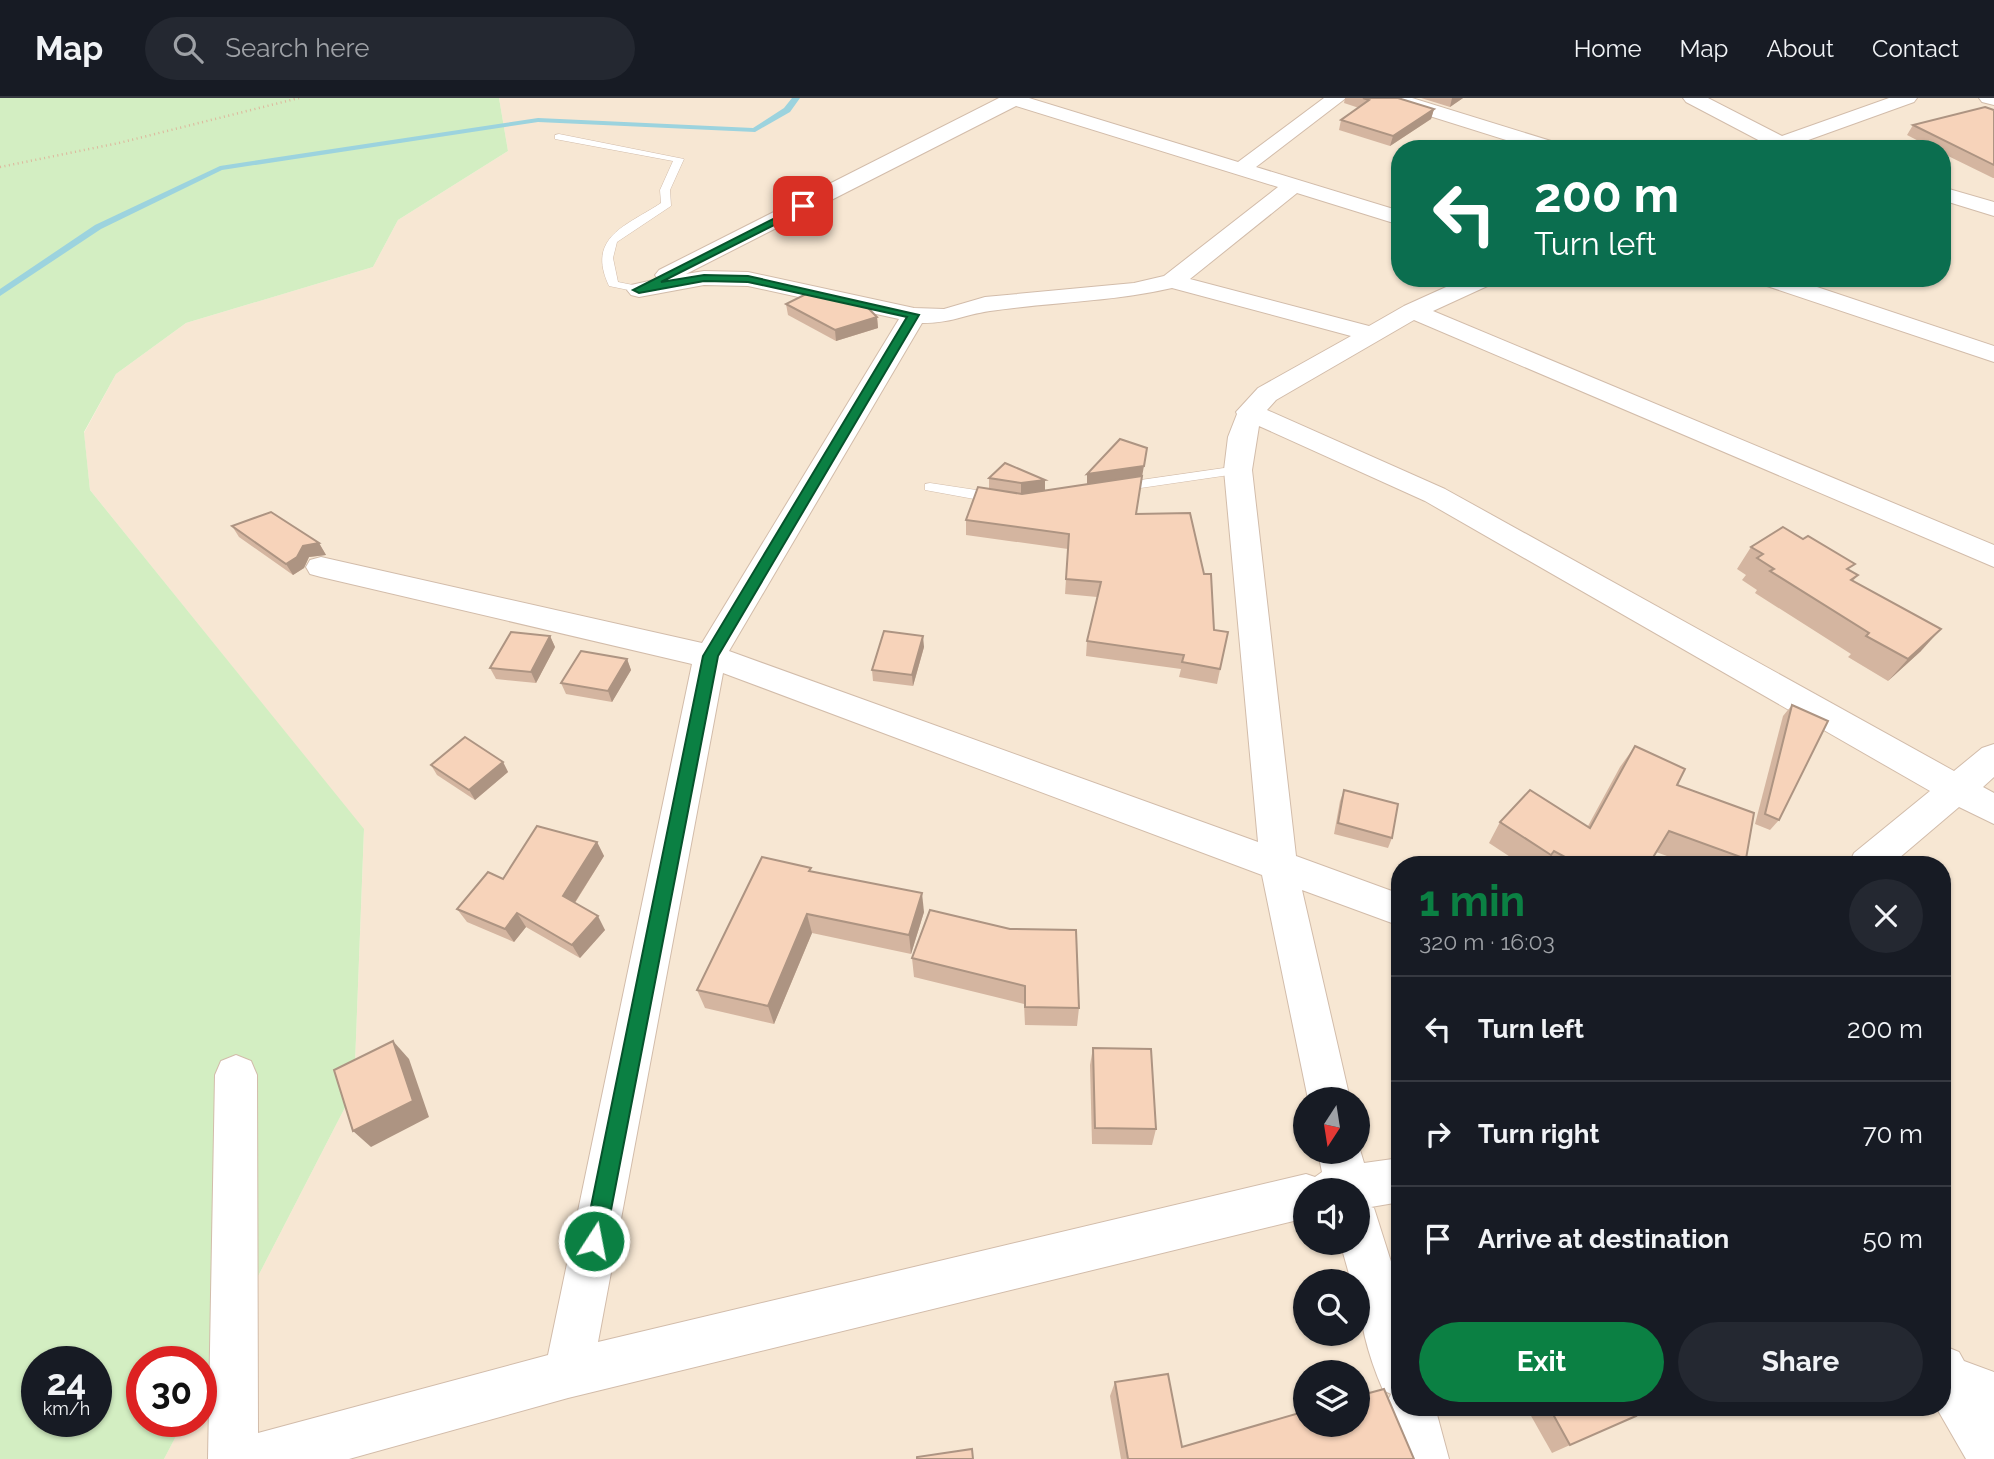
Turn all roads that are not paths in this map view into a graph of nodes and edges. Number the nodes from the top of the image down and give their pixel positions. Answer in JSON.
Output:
{"nodes":[{"id":1,"x":1013,"y":98,"type":"edge"},
{"id":2,"x":1336,"y":98,"type":"edge"},
{"id":3,"x":1392,"y":98,"type":"edge"},
{"id":4,"x":1693,"y":98,"type":"edge"},
{"id":5,"x":1908,"y":98,"type":"edge"},
{"id":6,"x":1989,"y":98,"type":"edge"},
{"id":7,"x":1994,"y":99,"type":"edge"},
{"id":8,"x":559,"y":137,"type":"dead end"},
{"id":9,"x":1528,"y":140,"type":"edge"},
{"id":10,"x":1761,"y":140,"type":"edge"},
{"id":11,"x":1788,"y":140,"type":"edge"},
{"id":12,"x":1241,"y":169,"type":"junction"},
{"id":13,"x":1294,"y":185,"type":"junction"},
{"id":14,"x":1951,"y":196,"type":"edge"},
{"id":15,"x":1994,"y":209,"type":"edge"},
{"id":16,"x":1391,"y":215,"type":"edge"},
{"id":17,"x":1172,"y":281,"type":"junction"},
{"id":18,"x":1466,"y":287,"type":"edge"},
{"id":19,"x":1793,"y":287,"type":"edge"},
{"id":20,"x":639,"y":290,"type":"junction"},
{"id":21,"x":1413,"y":311,"type":"junction"},
{"id":22,"x":914,"y":315,"type":"junction"},
{"id":23,"x":1372,"y":334,"type":"junction"},
{"id":24,"x":1994,"y":354,"type":"edge"},
{"id":25,"x":1249,"y":412,"type":"junction"},
{"id":26,"x":1238,"y":470,"type":"junction"},
{"id":27,"x":930,"y":487,"type":"dead end"},
{"id":28,"x":1102,"y":490,"type":"edge"},
{"id":29,"x":1008,"y":500,"type":"edge"},
{"id":30,"x":1994,"y":557,"type":"edge"},
{"id":31,"x":321,"y":567,"type":"dead end"},
{"id":32,"x":710,"y":656,"type":"junction"},
{"id":33,"x":1994,"y":757,"type":"edge"},
{"id":34,"x":1957,"y":790,"type":"junction"},
{"id":35,"x":1994,"y":810,"type":"edge"},
{"id":36,"x":1877,"y":856,"type":"edge"},
{"id":37,"x":1278,"y":864,"type":"junction"},
{"id":38,"x":1391,"y":907,"type":"edge"},
{"id":39,"x":236,"y":1075,"type":"dead end"},
{"id":40,"x":1326,"y":1087,"type":"edge"},
{"id":41,"x":1391,"y":1181,"type":"edge"},
{"id":42,"x":1370,"y":1185,"type":"edge"},
{"id":43,"x":1293,"y":1201,"type":"edge"},
{"id":44,"x":1360,"y":1255,"type":"edge"},
{"id":45,"x":1391,"y":1346,"type":"edge"},
{"id":46,"x":568,"y":1374,"type":"junction"},
{"id":47,"x":1951,"y":1376,"type":"edge"},
{"id":48,"x":1951,"y":1383,"type":"edge"},
{"id":49,"x":1994,"y":1397,"type":"edge"},
{"id":50,"x":1412,"y":1416,"type":"edge"},
{"id":51,"x":233,"y":1459,"type":"edge"},
{"id":52,"x":257,"y":1459,"type":"edge"},
{"id":53,"x":1424,"y":1459,"type":"edge"},
{"id":54,"x":1994,"y":1459,"type":"edge"}],
"edges":[{"from":1,"to":12,"type":"street"},
{"from":1,"to":20,"type":"street"},
{"from":2,"to":12,"type":"street"},
{"from":3,"to":9,"type":"street"},
{"from":4,"to":10,"type":"street"},
{"from":5,"to":11,"type":"street"},
{"from":6,"to":7,"type":"street"},
{"from":8,"to":20,"type":"lane"},
{"from":12,"to":13,"type":"street"},
{"from":13,"to":16,"type":"street"},
{"from":13,"to":17,"type":"street"},
{"from":14,"to":15,"type":"street"},
{"from":17,"to":22,"type":"street"},
{"from":17,"to":23,"type":"street"},
{"from":18,"to":21,"type":"street"},
{"from":19,"to":24,"type":"street"},
{"from":20,"to":22,"type":"street"},
{"from":21,"to":23,"type":"street"},
{"from":21,"to":30,"type":"street"},
{"from":22,"to":32,"type":"street"},
{"from":23,"to":25,"type":"street"},
{"from":25,"to":26,"type":"street"},
{"from":25,"to":34,"type":"street"},
{"from":26,"to":28,"type":"lane"},
{"from":26,"to":37,"type":"street"},
{"from":27,"to":29,"type":"lane"},
{"from":31,"to":32,"type":"street"},
{"from":32,"to":37,"type":"street"},
{"from":32,"to":46,"type":"street"},
{"from":33,"to":34,"type":"street"},
{"from":34,"to":35,"type":"street"},
{"from":34,"to":36,"type":"street"},
{"from":37,"to":38,"type":"street"},
{"from":37,"to":40,"type":"street"},
{"from":39,"to":51,"type":"street"},
{"from":41,"to":42,"type":"street"},
{"from":43,"to":46,"type":"street"},
{"from":44,"to":45,"type":"street"},
{"from":46,"to":52,"type":"street"},
{"from":47,"to":49,"type":"street"},
{"from":48,"to":54,"type":"street"},
{"from":50,"to":53,"type":"street"}]}
